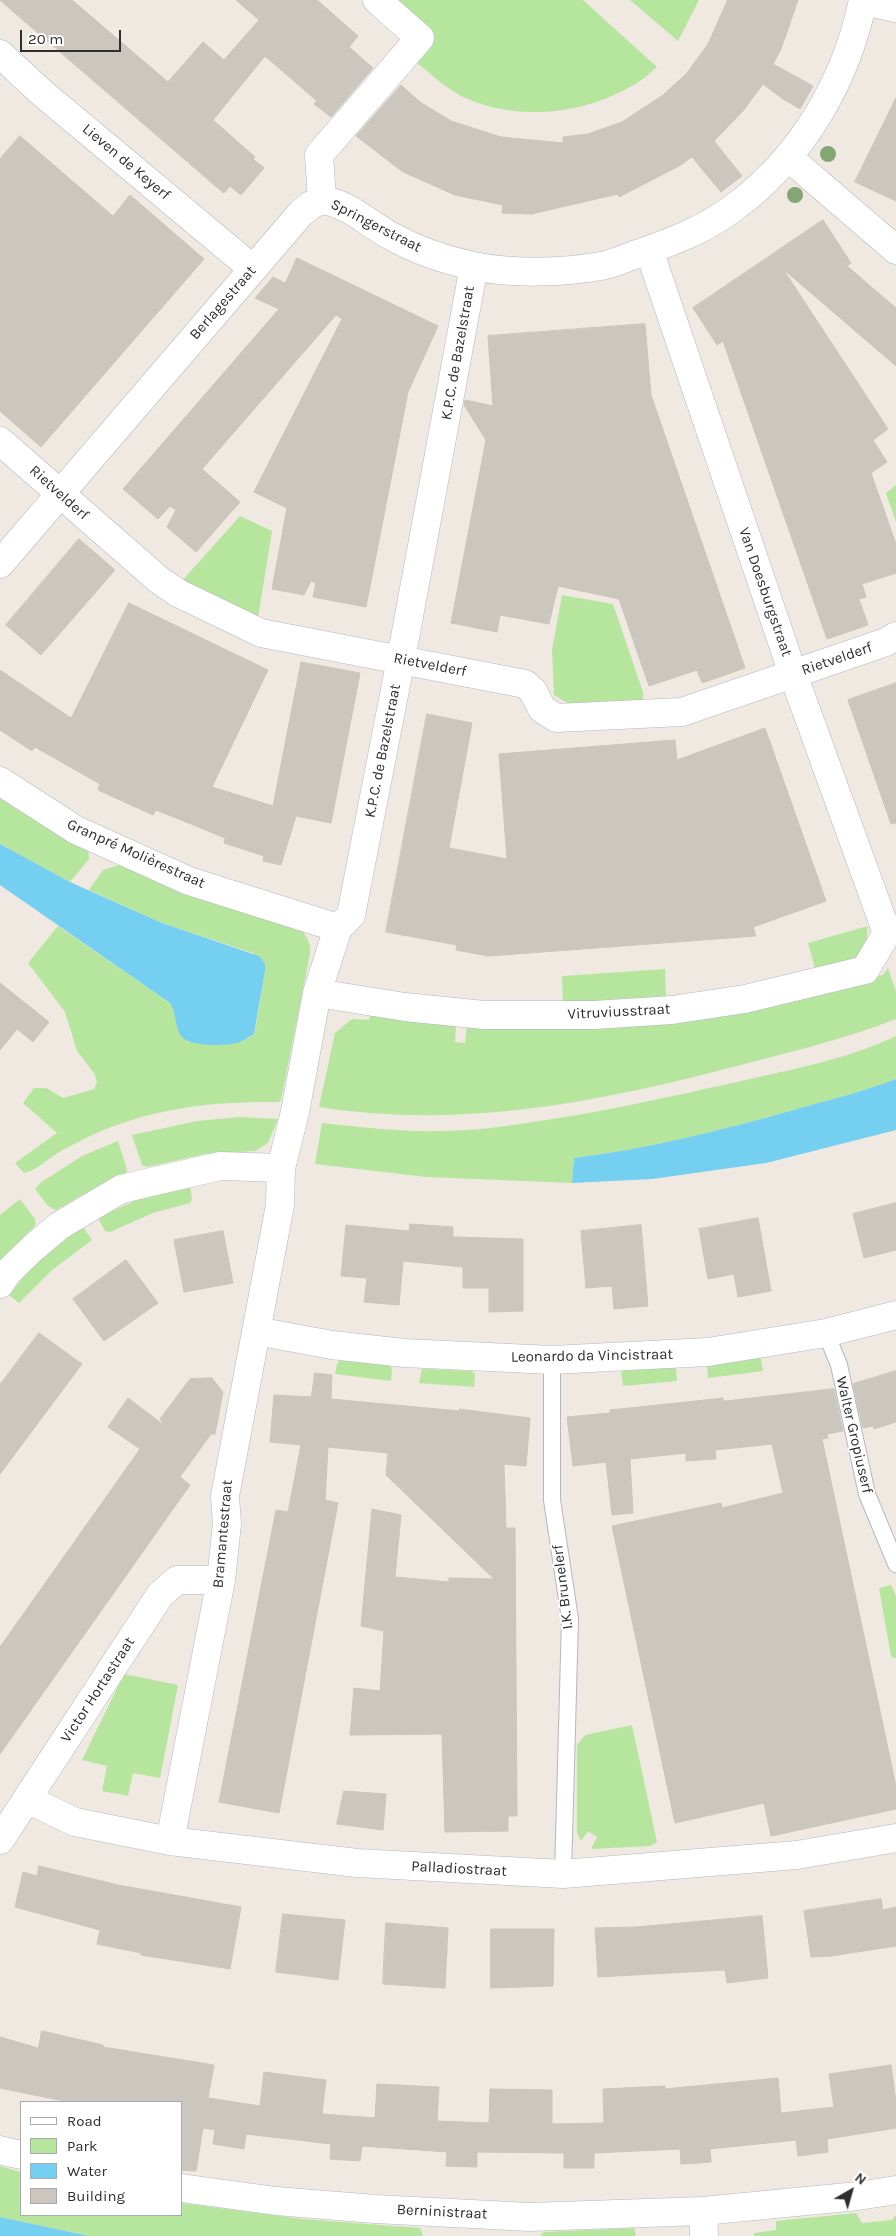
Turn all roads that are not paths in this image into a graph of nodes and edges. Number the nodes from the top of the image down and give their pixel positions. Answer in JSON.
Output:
{"nodes":[{"id":1,"x":377,"y":0,"type":"edge"},
{"id":2,"x":863,"y":1,"type":"edge"},
{"id":3,"x":896,"y":8,"type":"edge"},
{"id":4,"x":0,"y":54,"type":"edge"},
{"id":5,"x":788,"y":157,"type":"junction"},
{"id":6,"x":322,"y":200,"type":"junction"},
{"id":7,"x":649,"y":250,"type":"junction"},
{"id":8,"x":896,"y":250,"type":"edge"},
{"id":9,"x":474,"y":266,"type":"junction"},
{"id":10,"x":252,"y":269,"type":"junction"},
{"id":11,"x":0,"y":441,"type":"edge"},
{"id":12,"x":60,"y":492,"type":"junction"},
{"id":13,"x":0,"y":564,"type":"edge"},
{"id":14,"x":896,"y":636,"type":"edge"},
{"id":15,"x":401,"y":659,"type":"junction"},
{"id":16,"x":794,"y":674,"type":"junction"},
{"id":17,"x":0,"y":781,"type":"edge"},
{"id":18,"x":338,"y":928,"type":"junction"},
{"id":19,"x":891,"y":931,"type":"edge"},
{"id":20,"x":317,"y":993,"type":"junction"},
{"id":21,"x":281,"y":1168,"type":"junction"},
{"id":22,"x":0,"y":1284,"type":"edge"},
{"id":23,"x":896,"y":1315,"type":"edge"},
{"id":24,"x":256,"y":1331,"type":"junction"},
{"id":25,"x":826,"y":1333,"type":"junction"},
{"id":26,"x":552,"y":1360,"type":"junction"},
{"id":27,"x":896,"y":1564,"type":"edge"},
{"id":28,"x":221,"y":1580,"type":"junction"},
{"id":29,"x":27,"y":1799,"type":"junction"},
{"id":30,"x":896,"y":1838,"type":"edge"},
{"id":31,"x":0,"y":1840,"type":"edge"},
{"id":32,"x":170,"y":1841,"type":"junction"},
{"id":33,"x":563,"y":1874,"type":"junction"},
{"id":34,"x":0,"y":2150,"type":"edge"},
{"id":35,"x":20,"y":2155,"type":"edge"},
{"id":36,"x":182,"y":2188,"type":"edge"},
{"id":37,"x":896,"y":2190,"type":"edge"},
{"id":38,"x":704,"y":2223,"type":"edge"}],
"edges":[{"from":1,"to":6,"type":"street"},
{"from":2,"to":3,"type":"street"},
{"from":2,"to":5,"type":"street","name":"Springerstraat"},
{"from":4,"to":10,"type":"street","name":"Lieven de Keyerf"},
{"from":5,"to":7,"type":"street","name":"Springerstraat"},
{"from":5,"to":8,"type":"street"},
{"from":6,"to":9,"type":"street","name":"Springerstraat"},
{"from":6,"to":10,"type":"street","name":"Berlagestraat"},
{"from":7,"to":9,"type":"street","name":"Springerstraat"},
{"from":7,"to":16,"type":"street","name":"Van Doesburgstraat"},
{"from":9,"to":15,"type":"street","name":"K.P.C. de Bazelstraat"},
{"from":10,"to":12,"type":"street","name":"Berlagestraat"},
{"from":11,"to":12,"type":"street","name":"Rietvelderf"},
{"from":12,"to":13,"type":"street","name":"Berlagestraat"},
{"from":12,"to":15,"type":"street","name":"Rietvelderf"},
{"from":14,"to":16,"type":"street","name":"Rietvelderf"},
{"from":15,"to":16,"type":"street","name":"Rietvelderf"},
{"from":15,"to":18,"type":"street","name":"K.P.C. de Bazelstraat"},
{"from":16,"to":19,"type":"street","name":"Van Doesburgstraat"},
{"from":17,"to":18,"type":"street","name":"Granpré Molièrestraat"},
{"from":18,"to":20,"type":"street","name":"K.P.C. de Bazelstraat"},
{"from":19,"to":20,"type":"street","name":"Vitruviusstraat"},
{"from":20,"to":21,"type":"street","name":"K.P.C. de Bazelstraat"},
{"from":21,"to":22,"type":"street"},
{"from":21,"to":24,"type":"street","name":"Bramantestraat"},
{"from":23,"to":25,"type":"street","name":"Leonardo da Vincistraat"},
{"from":24,"to":26,"type":"street","name":"Leonardo da Vincistraat"},
{"from":24,"to":28,"type":"street","name":"Bramantestraat"},
{"from":25,"to":26,"type":"street","name":"Leonardo da Vincistraat"},
{"from":25,"to":27,"type":"lane","name":"Walter Gropiuserf"},
{"from":26,"to":33,"type":"lane","name":"I.K. Brunelerf"},
{"from":28,"to":29,"type":"street","name":"Victor Hortastraat"},
{"from":28,"to":32,"type":"street","name":"Bramantestraat"},
{"from":29,"to":31,"type":"street","name":"Victor Hortastraat"},
{"from":29,"to":32,"type":"street","name":"Palladiostraat"},
{"from":30,"to":33,"type":"street","name":"Palladiostraat"},
{"from":32,"to":33,"type":"street","name":"Palladiostraat"},
{"from":34,"to":35,"type":"street"},
{"from":36,"to":38,"type":"street","name":"Berninistraat"},
{"from":37,"to":38,"type":"street","name":"Berninistraat"}]}
